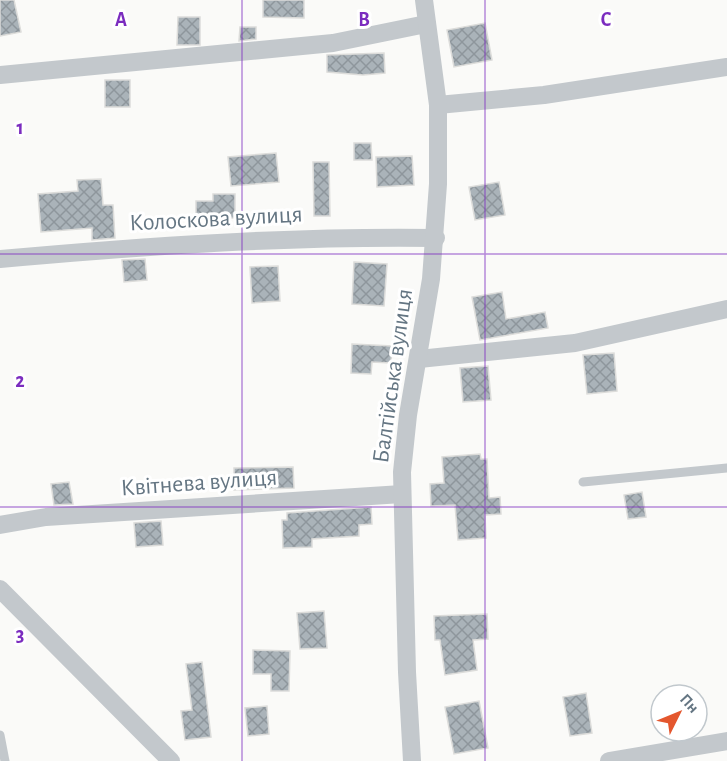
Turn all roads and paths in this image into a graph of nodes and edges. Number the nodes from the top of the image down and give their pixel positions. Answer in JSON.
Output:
{"nodes":[{"id":1,"x":424,"y":0,"type":"edge"},
{"id":2,"x":426,"y":24,"type":"junction"},
{"id":3,"x":727,"y":67,"type":"edge"},
{"id":4,"x":0,"y":75,"type":"edge"},
{"id":5,"x":438,"y":105,"type":"junction"},
{"id":6,"x":436,"y":238,"type":"junction"},
{"id":7,"x":0,"y":259,"type":"edge"},
{"id":8,"x":727,"y":309,"type":"edge"},
{"id":9,"x":419,"y":359,"type":"junction"},
{"id":10,"x":727,"y":468,"type":"edge"},
{"id":11,"x":583,"y":482,"type":"dead end"},
{"id":12,"x":402,"y":494,"type":"junction"},
{"id":13,"x":0,"y":525,"type":"edge"},
{"id":14,"x":0,"y":589,"type":"edge"},
{"id":15,"x":0,"y":735,"type":"edge"},
{"id":16,"x":727,"y":741,"type":"edge"},
{"id":17,"x":5,"y":761,"type":"edge"},
{"id":18,"x":171,"y":761,"type":"edge"},
{"id":19,"x":412,"y":761,"type":"edge"},
{"id":20,"x":609,"y":761,"type":"edge"}],
"edges":[{"from":1,"to":2,"type":"street","name":"Балтійська вулиця"},
{"from":2,"to":4,"type":"street"},
{"from":2,"to":5,"type":"street","name":"Балтійська вулиця"},
{"from":3,"to":5,"type":"street"},
{"from":5,"to":6,"type":"street","name":"Балтійська вулиця"},
{"from":6,"to":7,"type":"street","name":"Колоскова вулиця"},
{"from":6,"to":9,"type":"street","name":"Балтійська вулиця"},
{"from":8,"to":9,"type":"street"},
{"from":9,"to":12,"type":"street","name":"Балтійська вулиця"},
{"from":10,"to":11,"type":"lane"},
{"from":12,"to":13,"type":"street","name":"Квітнева вулиця"},
{"from":12,"to":19,"type":"street","name":"Балтійська вулиця"},
{"from":14,"to":18,"type":"street"},
{"from":15,"to":17,"type":"lane"},
{"from":16,"to":20,"type":"street"}]}
